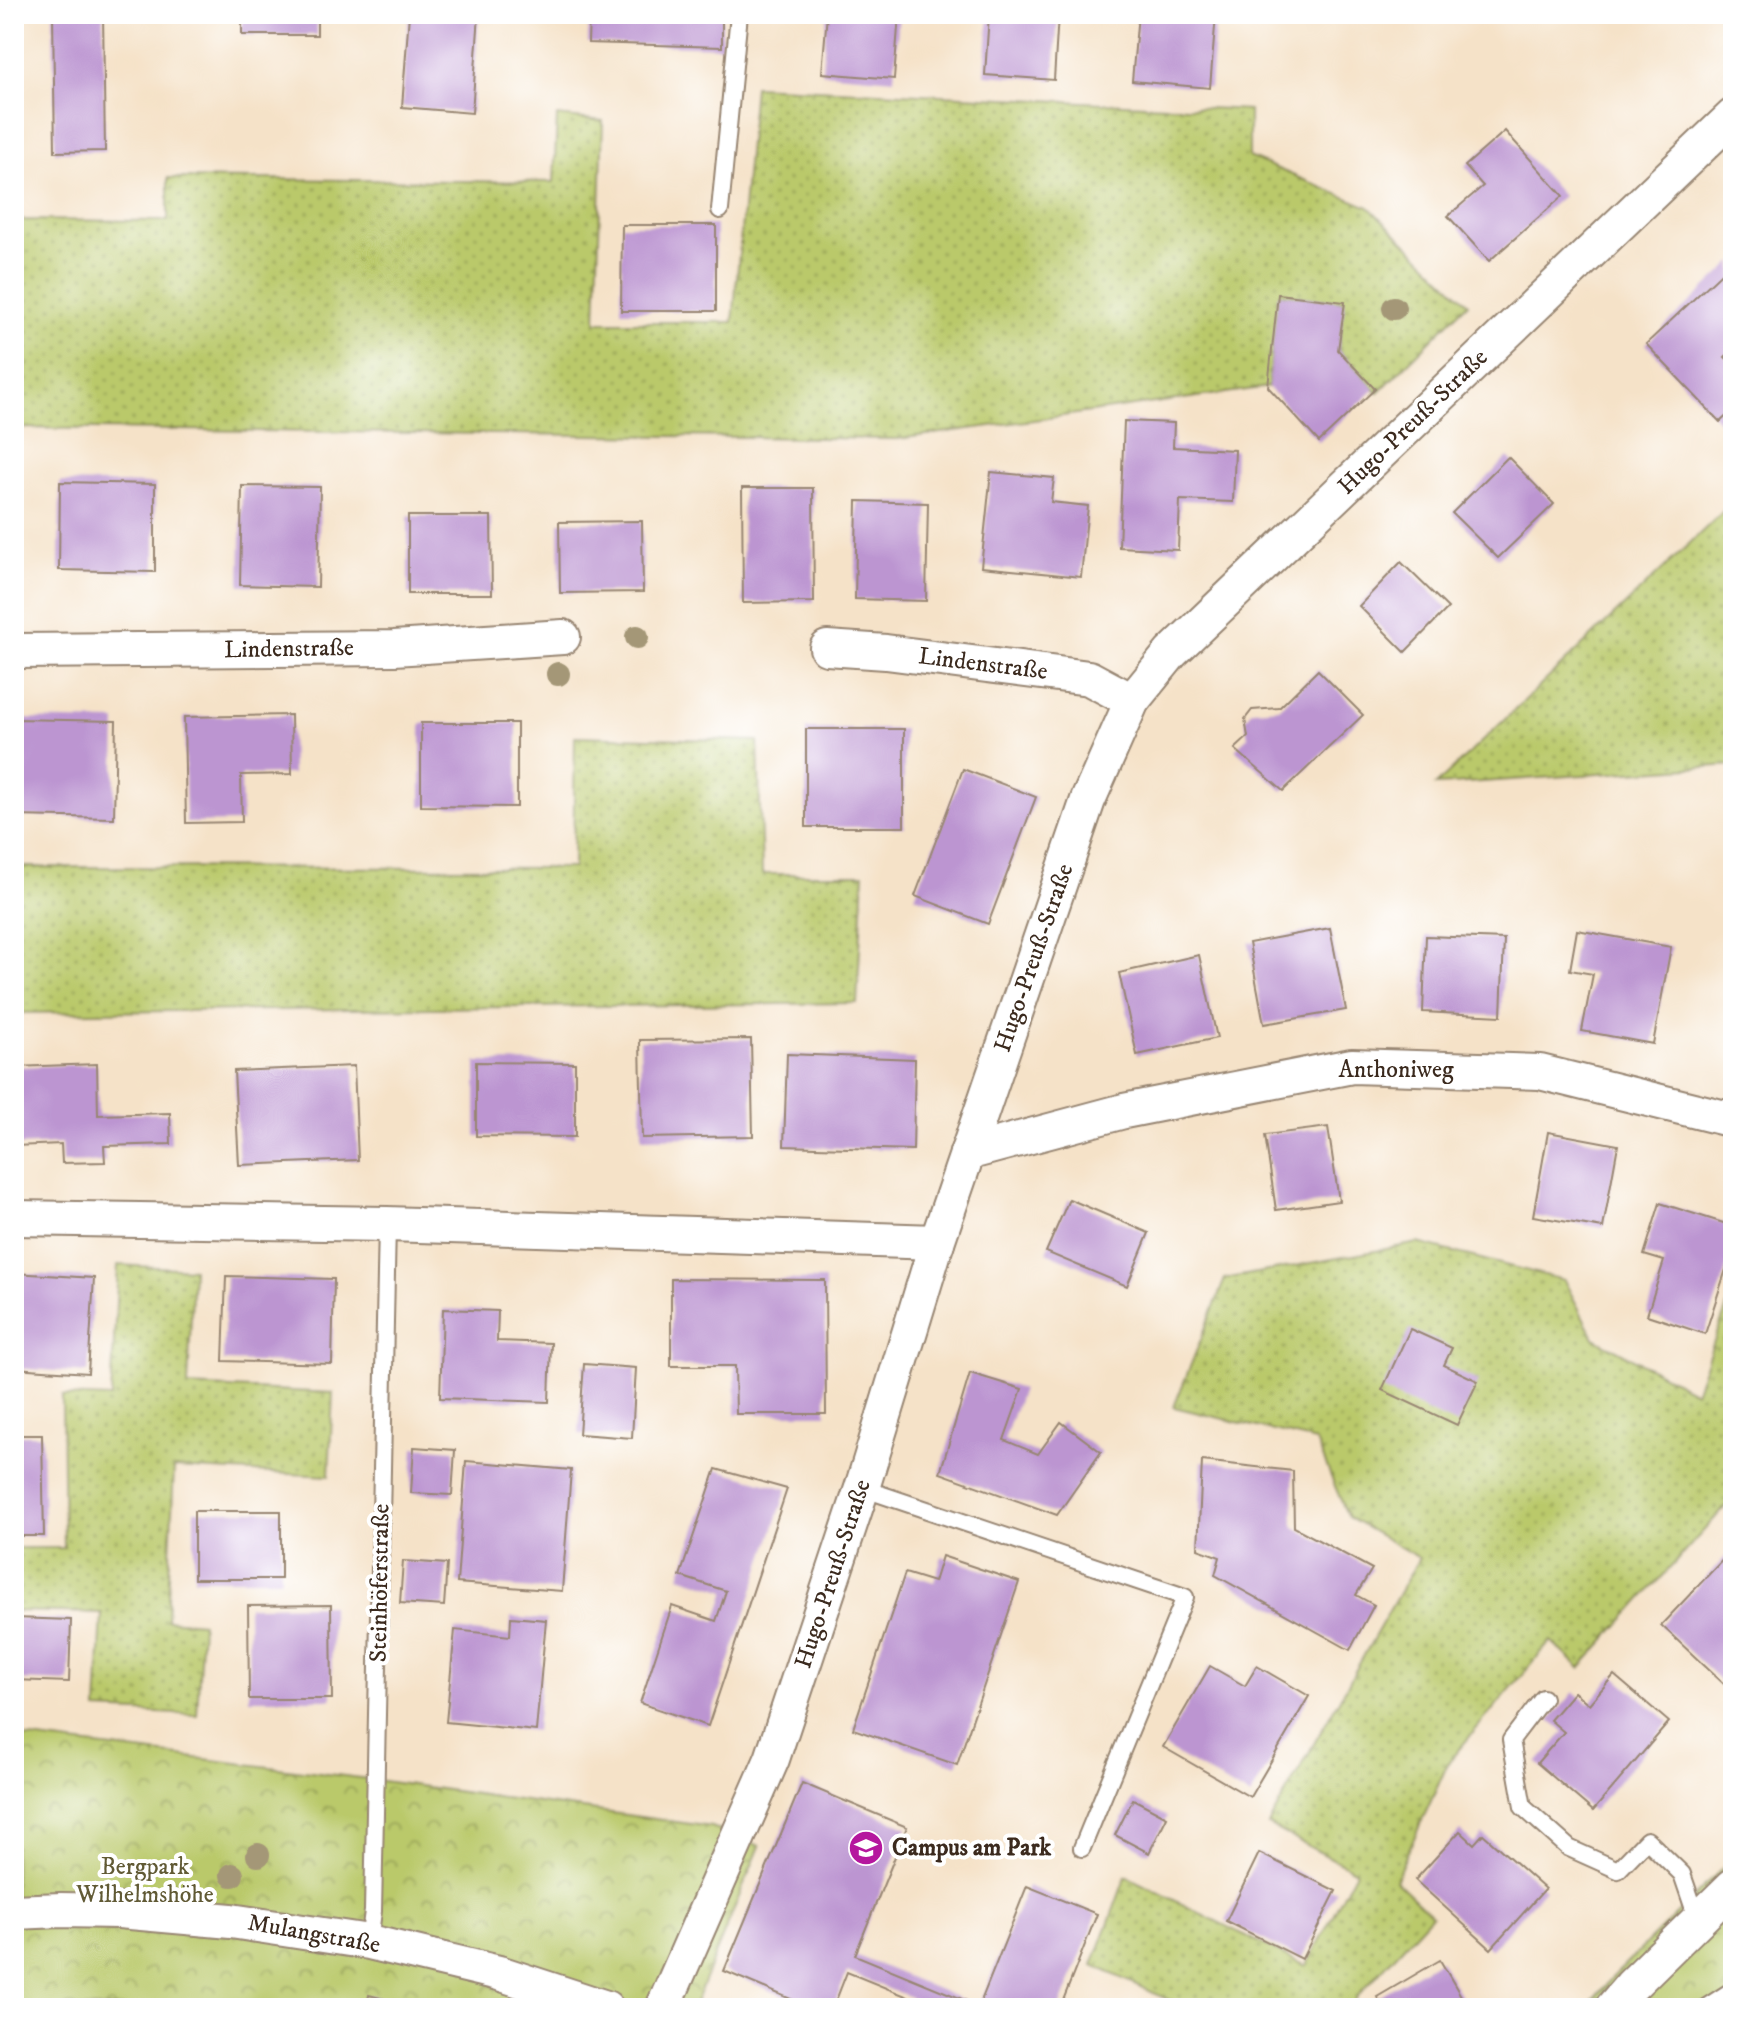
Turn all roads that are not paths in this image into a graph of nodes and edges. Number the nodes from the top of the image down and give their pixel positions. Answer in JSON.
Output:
{"nodes":[{"id":1,"x":739,"y":14,"type":"edge"},
{"id":2,"x":1733,"y":116,"type":"edge"},
{"id":3,"x":720,"y":210,"type":"dead end"},
{"id":4,"x":563,"y":637,"type":"dead end"},
{"id":5,"x":827,"y":648,"type":"dead end"},
{"id":6,"x":14,"y":651,"type":"edge"},
{"id":7,"x":1132,"y":701,"type":"junction"},
{"id":8,"x":1733,"y":1120,"type":"edge"},
{"id":9,"x":967,"y":1153,"type":"junction"},
{"id":10,"x":14,"y":1218,"type":"edge"},
{"id":11,"x":387,"y":1224,"type":"junction"},
{"id":12,"x":937,"y":1242,"type":"junction"},
{"id":13,"x":862,"y":1488,"type":"junction"},
{"id":14,"x":1543,"y":1698,"type":"dead end"},
{"id":15,"x":1082,"y":1848,"type":"dead end"},
{"id":16,"x":1733,"y":1886,"type":"edge"},
{"id":17,"x":14,"y":1912,"type":"edge"},
{"id":18,"x":1698,"y":1921,"type":"junction"},
{"id":19,"x":369,"y":1942,"type":"junction"},
{"id":20,"x":1733,"y":1990,"type":"edge"},
{"id":21,"x":606,"y":2008,"type":"edge"},
{"id":22,"x":663,"y":2008,"type":"edge"},
{"id":23,"x":1612,"y":2008,"type":"edge"},
{"id":24,"x":1705,"y":2008,"type":"edge"}],
"edges":[{"from":1,"to":3,"type":"lane"},
{"from":2,"to":7,"type":"street","name":"Hugo-Preuß-Straße"},
{"from":4,"to":6,"type":"street","name":"Lindenstraße"},
{"from":5,"to":7,"type":"street","name":"Lindenstraße"},
{"from":7,"to":9,"type":"street","name":"Hugo-Preuß-Straße"},
{"from":8,"to":9,"type":"street","name":"Anthoniweg"},
{"from":9,"to":12,"type":"street","name":"Hugo-Preuß-Straße"},
{"from":10,"to":11,"type":"street"},
{"from":11,"to":12,"type":"street"},
{"from":11,"to":19,"type":"lane","name":"Steinhöferstraße"},
{"from":12,"to":13,"type":"street","name":"Hugo-Preuß-Straße"},
{"from":13,"to":15,"type":"lane"},
{"from":13,"to":22,"type":"street","name":"Hugo-Preuß-Straße"},
{"from":14,"to":18,"type":"lane"},
{"from":16,"to":18,"type":"street"},
{"from":17,"to":19,"type":"street","name":"Mulangstraße"},
{"from":18,"to":23,"type":"street"},
{"from":19,"to":21,"type":"street","name":"Mulangstraße"},
{"from":20,"to":24,"type":"lane"}]}
